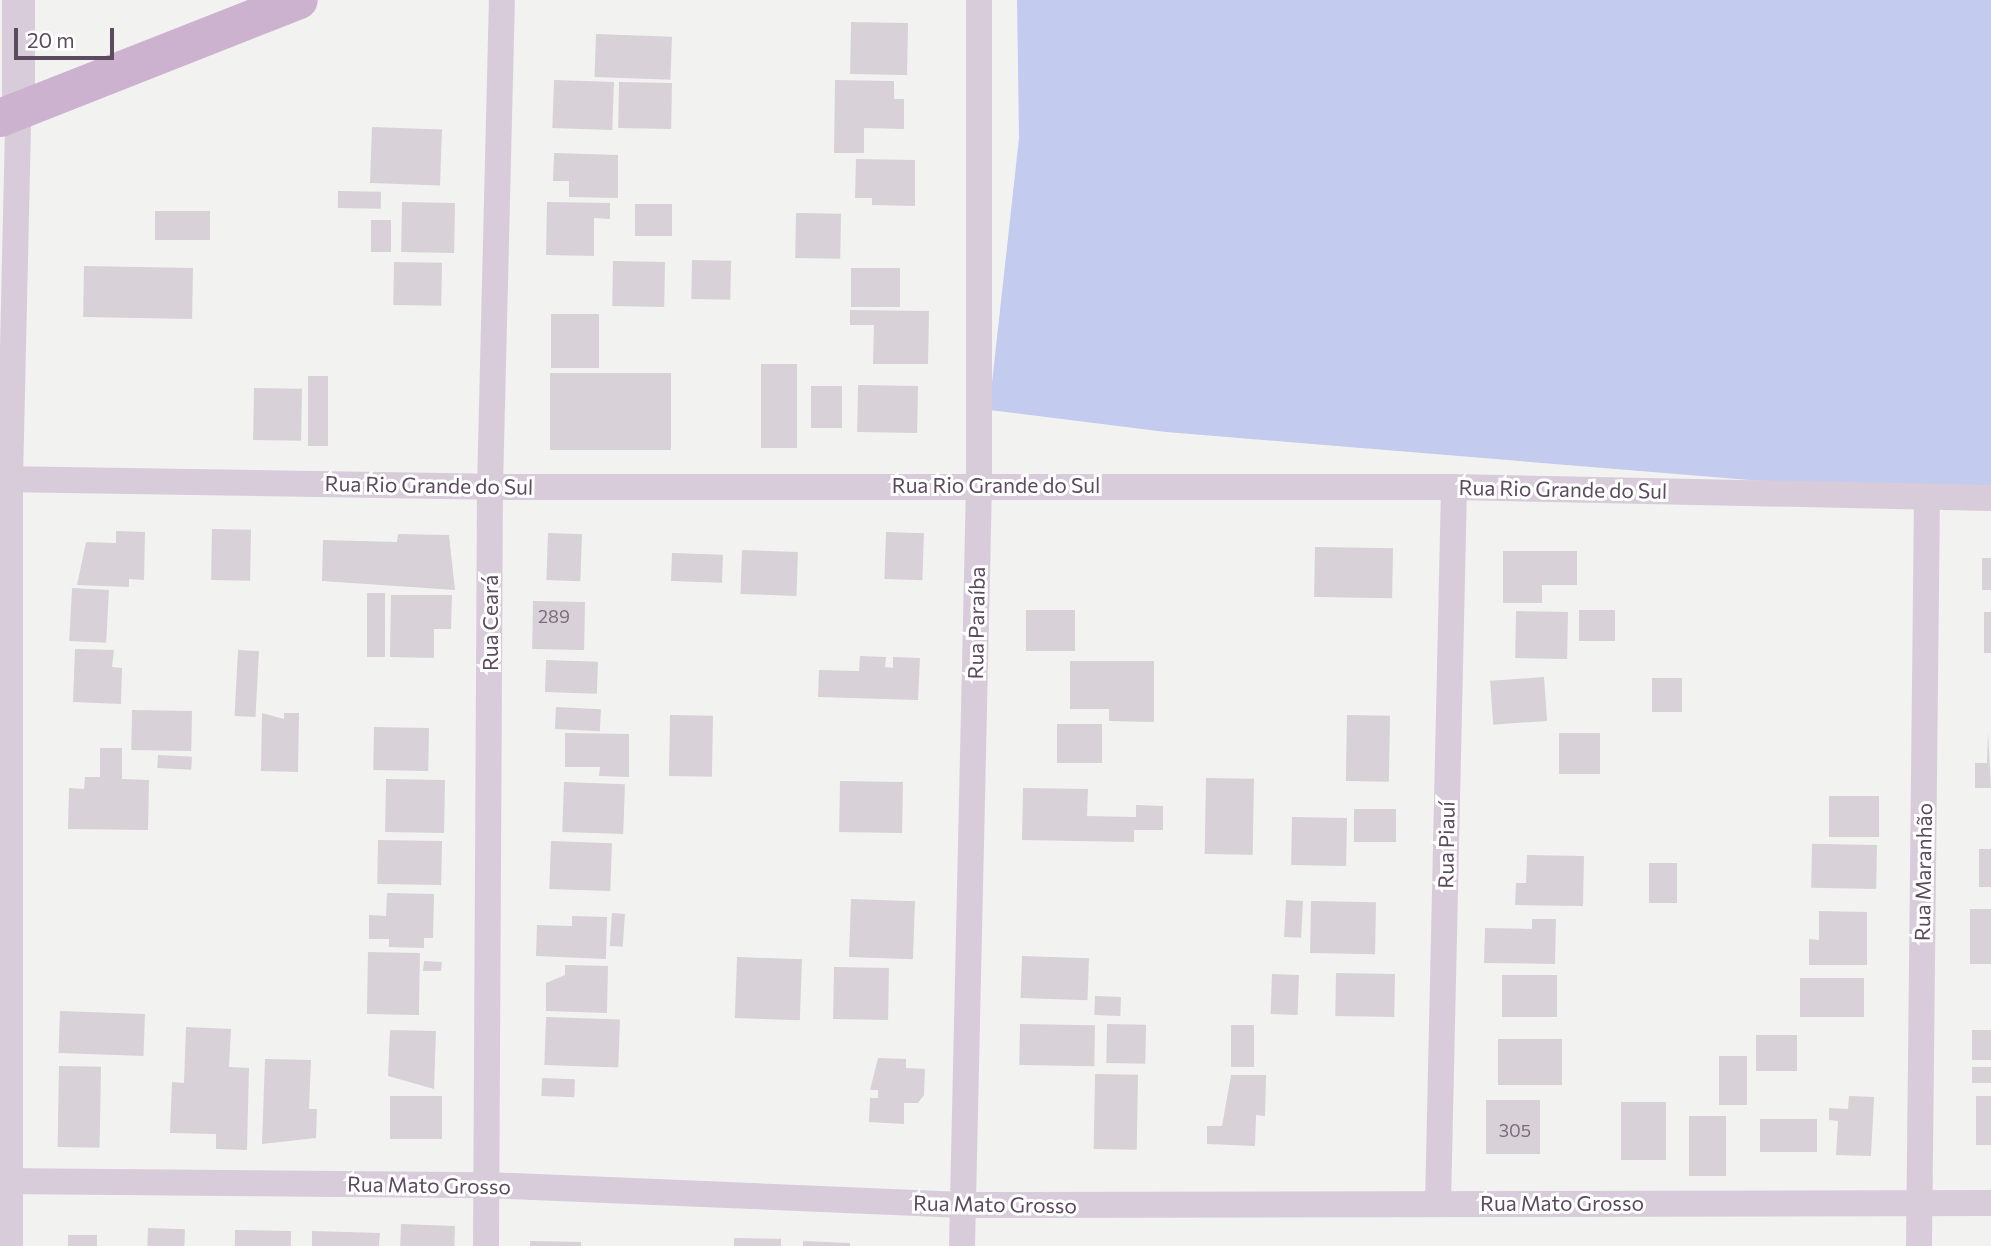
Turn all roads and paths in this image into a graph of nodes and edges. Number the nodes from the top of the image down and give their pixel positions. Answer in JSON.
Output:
{"nodes":[{"id":1,"x":18,"y":0,"type":"edge"},
{"id":2,"x":299,"y":0,"type":"edge"},
{"id":3,"x":502,"y":0,"type":"edge"},
{"id":4,"x":979,"y":0,"type":"edge"},
{"id":5,"x":9,"y":116,"type":"edge"},
{"id":6,"x":5,"y":479,"type":"edge"},
{"id":7,"x":979,"y":485,"type":"junction"},
{"id":8,"x":1454,"y":486,"type":"junction"},
{"id":9,"x":490,"y":487,"type":"junction"},
{"id":10,"x":1927,"y":498,"type":"junction"},
{"id":11,"x":1991,"y":498,"type":"edge"},
{"id":12,"x":5,"y":1181,"type":"edge"},
{"id":13,"x":486,"y":1185,"type":"junction"},
{"id":14,"x":1920,"y":1201,"type":"junction"},
{"id":15,"x":1991,"y":1203,"type":"edge"},
{"id":16,"x":1438,"y":1204,"type":"junction"},
{"id":17,"x":964,"y":1205,"type":"junction"},
{"id":18,"x":10,"y":1246,"type":"edge"},
{"id":19,"x":486,"y":1246,"type":"edge"},
{"id":20,"x":962,"y":1246,"type":"edge"},
{"id":21,"x":1919,"y":1246,"type":"edge"}],
"edges":[{"from":1,"to":5,"type":"street"},
{"from":2,"to":5,"type":"main road"},
{"from":3,"to":9,"type":"street","name":"Rua Ceará"},
{"from":4,"to":7,"type":"street","name":"Rua Paraíba"},
{"from":5,"to":6,"type":"street"},
{"from":6,"to":9,"type":"street","name":"Rua Rio Grande do Sul"},
{"from":6,"to":12,"type":"street"},
{"from":7,"to":8,"type":"street","name":"Rua Rio Grande do Sul"},
{"from":7,"to":9,"type":"street","name":"Rua Rio Grande do Sul"},
{"from":7,"to":17,"type":"street","name":"Rua Paraíba"},
{"from":8,"to":10,"type":"street","name":"Rua Rio Grande do Sul"},
{"from":8,"to":16,"type":"street","name":"Rua Piauí"},
{"from":9,"to":13,"type":"street","name":"Rua Ceará"},
{"from":10,"to":11,"type":"street","name":"Rua Rio Grande do Sul"},
{"from":10,"to":14,"type":"street","name":"Rua Maranhão"},
{"from":12,"to":13,"type":"street","name":"Rua Mato Grosso"},
{"from":12,"to":18,"type":"street"},
{"from":13,"to":17,"type":"street","name":"Rua Mato Grosso"},
{"from":13,"to":19,"type":"street","name":"Rua Ceará"},
{"from":14,"to":15,"type":"street","name":"Rua Mato Grosso"},
{"from":14,"to":16,"type":"street","name":"Rua Mato Grosso"},
{"from":14,"to":21,"type":"street","name":"Rua Maranhão"},
{"from":16,"to":17,"type":"street","name":"Rua Mato Grosso"},
{"from":17,"to":20,"type":"street","name":"Rua Paraíba"}]}
